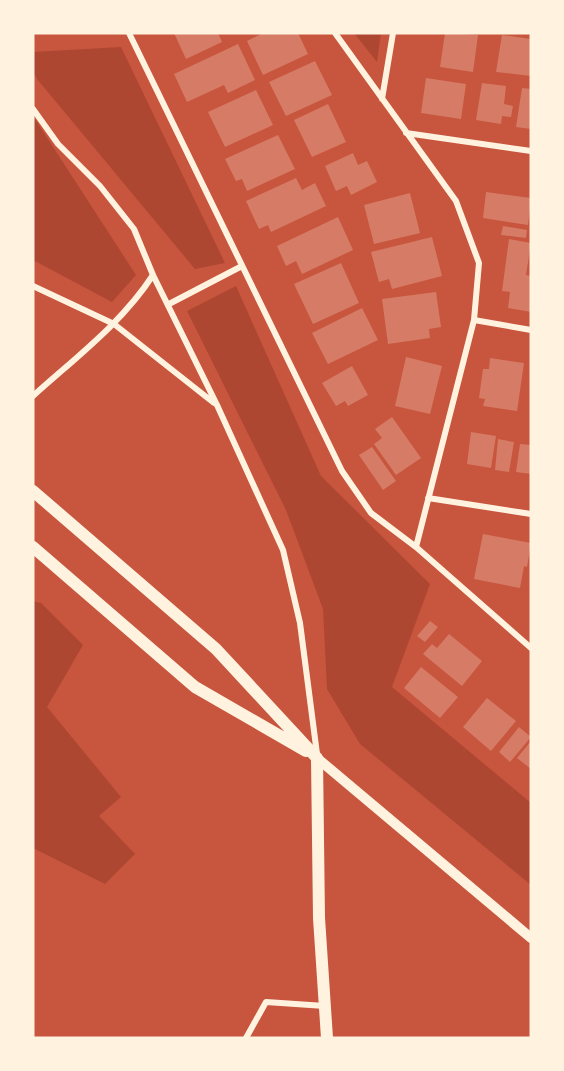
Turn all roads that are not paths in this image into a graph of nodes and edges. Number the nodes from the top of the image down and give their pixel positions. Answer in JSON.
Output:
{"nodes":[{"id":1,"x":129,"y":33,"type":"edge"},
{"id":2,"x":335,"y":33,"type":"edge"},
{"id":3,"x":393,"y":33,"type":"edge"},
{"id":4,"x":382,"y":99,"type":"junction"},
{"id":5,"x":33,"y":109,"type":"edge"},
{"id":6,"x":406,"y":133,"type":"junction"},
{"id":7,"x":531,"y":152,"type":"edge"},
{"id":8,"x":242,"y":266,"type":"junction"},
{"id":9,"x":153,"y":275,"type":"junction"},
{"id":10,"x":33,"y":286,"type":"edge"},
{"id":11,"x":168,"y":304,"type":"junction"},
{"id":12,"x":474,"y":320,"type":"junction"},
{"id":13,"x":114,"y":324,"type":"junction"},
{"id":14,"x":531,"y":330,"type":"edge"},
{"id":15,"x":33,"y":396,"type":"edge"},
{"id":16,"x":217,"y":405,"type":"junction"},
{"id":17,"x":33,"y":491,"type":"edge"},
{"id":18,"x":428,"y":498,"type":"junction"},
{"id":19,"x":531,"y":514,"type":"edge"},
{"id":20,"x":33,"y":547,"type":"edge"},
{"id":21,"x":416,"y":547,"type":"junction"},
{"id":22,"x":531,"y":648,"type":"edge"},
{"id":23,"x":317,"y":758,"type":"junction"},
{"id":24,"x":531,"y":938,"type":"edge"},
{"id":25,"x":325,"y":1006,"type":"junction"},
{"id":26,"x":246,"y":1038,"type":"edge"},
{"id":27,"x":327,"y":1038,"type":"edge"}],
"edges":[{"from":1,"to":8,"type":"street"},
{"from":2,"to":4,"type":"street"},
{"from":3,"to":4,"type":"street"},
{"from":4,"to":6,"type":"street"},
{"from":5,"to":9,"type":"street"},
{"from":6,"to":7,"type":"street"},
{"from":6,"to":12,"type":"street"},
{"from":8,"to":11,"type":"street"},
{"from":8,"to":21,"type":"street"},
{"from":9,"to":11,"type":"street"},
{"from":9,"to":13,"type":"street"},
{"from":10,"to":13,"type":"street"},
{"from":11,"to":16,"type":"street"},
{"from":12,"to":14,"type":"street"},
{"from":12,"to":18,"type":"street"},
{"from":13,"to":15,"type":"street"},
{"from":13,"to":16,"type":"street"},
{"from":16,"to":23,"type":"street"},
{"from":17,"to":23,"type":"main road"},
{"from":18,"to":19,"type":"street"},
{"from":18,"to":21,"type":"street"},
{"from":20,"to":23,"type":"main road"},
{"from":21,"to":22,"type":"street"},
{"from":23,"to":24,"type":"street"},
{"from":23,"to":25,"type":"main road"},
{"from":25,"to":26,"type":"street"},
{"from":25,"to":27,"type":"main road"}]}
